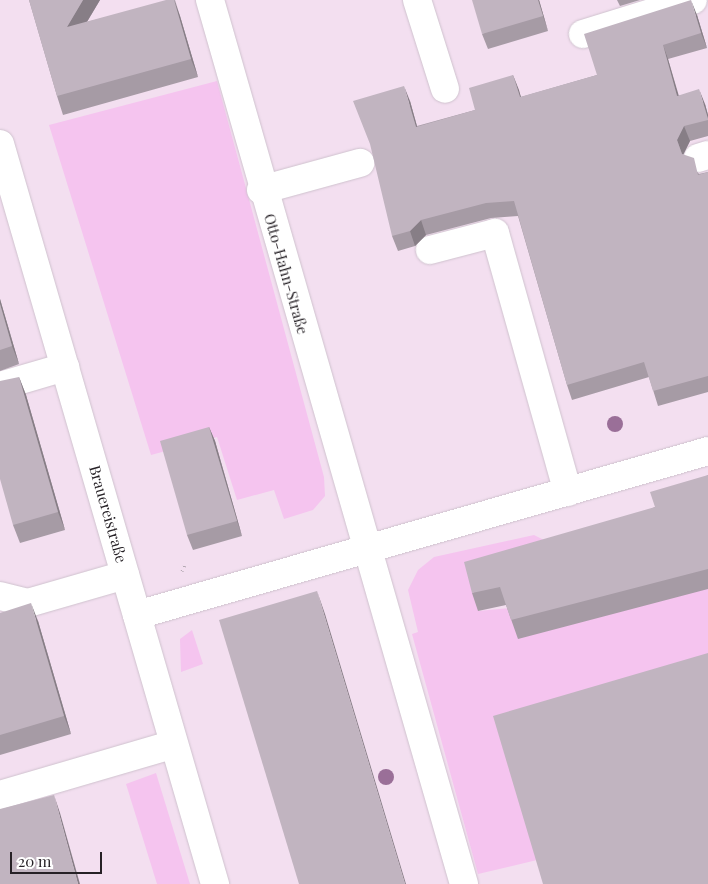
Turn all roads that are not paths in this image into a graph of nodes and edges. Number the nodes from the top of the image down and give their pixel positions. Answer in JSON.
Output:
{"nodes":[{"id":1,"x":210,"y":0,"type":"edge"},
{"id":2,"x":417,"y":0,"type":"edge"},
{"id":3,"x":693,"y":0,"type":"edge"},
{"id":4,"x":583,"y":34,"type":"edge"},
{"id":5,"x":445,"y":89,"type":"dead end"},
{"id":6,"x":0,"y":144,"type":"edge"},
{"id":7,"x":360,"y":163,"type":"dead end"},
{"id":8,"x":261,"y":190,"type":"junction"},
{"id":9,"x":430,"y":250,"type":"dead end"},
{"id":10,"x":65,"y":367,"type":"junction"},
{"id":11,"x":0,"y":386,"type":"edge"},
{"id":12,"x":708,"y":452,"type":"edge"},
{"id":13,"x":568,"y":492,"type":"junction"},
{"id":14,"x":367,"y":547,"type":"junction"},
{"id":15,"x":125,"y":575,"type":"junction"},
{"id":16,"x":0,"y":596,"type":"edge"},
{"id":17,"x":137,"y":615,"type":"junction"},
{"id":18,"x":174,"y":744,"type":"junction"},
{"id":19,"x":0,"y":795,"type":"edge"},
{"id":20,"x":215,"y":884,"type":"edge"},
{"id":21,"x":464,"y":884,"type":"edge"}],
"edges":[{"from":1,"to":8,"type":"street","name":"Otto-Hahn-Straße"},
{"from":2,"to":5,"type":"street"},
{"from":3,"to":4,"type":"street"},
{"from":6,"to":10,"type":"street","name":"Brauereistraße"},
{"from":7,"to":8,"type":"street"},
{"from":8,"to":14,"type":"street","name":"Otto-Hahn-Straße"},
{"from":9,"to":13,"type":"street"},
{"from":10,"to":11,"type":"street"},
{"from":10,"to":15,"type":"street","name":"Brauereistraße"},
{"from":12,"to":13,"type":"street"},
{"from":13,"to":14,"type":"street"},
{"from":14,"to":17,"type":"street"},
{"from":14,"to":21,"type":"street","name":"Otto-Hahn-Straße"},
{"from":15,"to":16,"type":"street"},
{"from":15,"to":17,"type":"street","name":"Brauereistraße"},
{"from":17,"to":18,"type":"street","name":"Brauereistraße"},
{"from":18,"to":19,"type":"street"},
{"from":18,"to":20,"type":"street","name":"Brauereistraße"}]}
